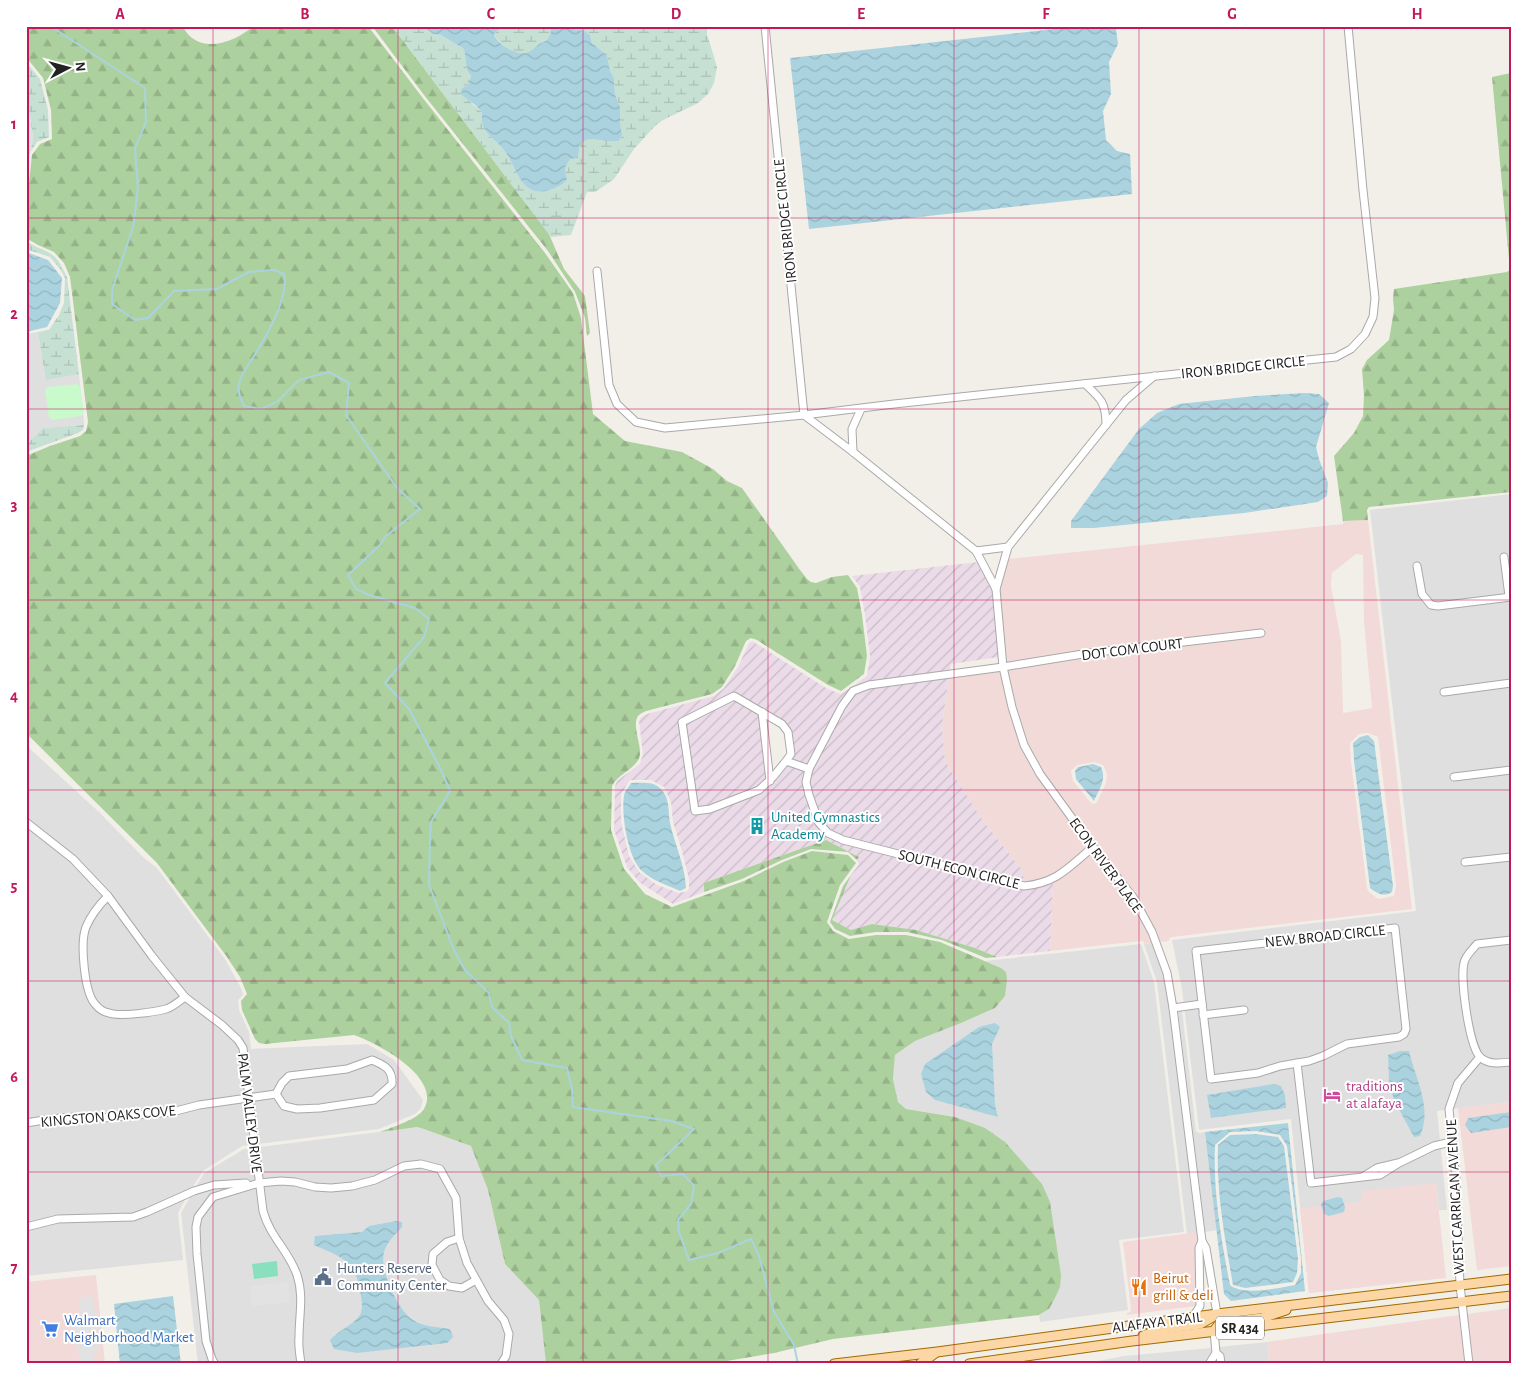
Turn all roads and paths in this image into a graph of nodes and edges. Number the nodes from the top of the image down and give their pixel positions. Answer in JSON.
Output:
{"nodes":[{"id":1,"x":765,"y":26,"type":"edge"},
{"id":2,"x":1348,"y":26,"type":"edge"},
{"id":3,"x":597,"y":271,"type":"dead end"},
{"id":4,"x":1155,"y":376,"type":"junction"},
{"id":5,"x":1084,"y":384,"type":"junction"},
{"id":6,"x":861,"y":408,"type":"junction"},
{"id":7,"x":804,"y":415,"type":"junction"},
{"id":8,"x":1106,"y":425,"type":"junction"},
{"id":9,"x":854,"y":452,"type":"junction"},
{"id":10,"x":1008,"y":547,"type":"junction"},
{"id":11,"x":976,"y":551,"type":"junction"},
{"id":12,"x":1504,"y":557,"type":"dead end"},
{"id":13,"x":1418,"y":566,"type":"dead end"},
{"id":14,"x":996,"y":589,"type":"junction"},
{"id":15,"x":1510,"y":596,"type":"edge"},
{"id":16,"x":1261,"y":633,"type":"dead end"},
{"id":17,"x":1004,"y":667,"type":"junction"},
{"id":18,"x":1511,"y":683,"type":"edge"},
{"id":19,"x":1444,"y":692,"type":"dead end"},
{"id":20,"x":762,"y":712,"type":"junction"},
{"id":21,"x":786,"y":761,"type":"junction"},
{"id":22,"x":809,"y":769,"type":"junction"},
{"id":23,"x":1511,"y":770,"type":"edge"},
{"id":24,"x":1454,"y":777,"type":"dead end"},
{"id":25,"x":770,"y":780,"type":"junction"},
{"id":26,"x":26,"y":822,"type":"edge"},
{"id":27,"x":1093,"y":847,"type":"junction"},
{"id":28,"x":1511,"y":856,"type":"edge"},
{"id":29,"x":1465,"y":862,"type":"dead end"},
{"id":30,"x":108,"y":896,"type":"junction"},
{"id":31,"x":1511,"y":940,"type":"edge"},
{"id":32,"x":186,"y":997,"type":"junction"},
{"id":33,"x":1202,"y":1004,"type":"junction"},
{"id":34,"x":1173,"y":1008,"type":"junction"},
{"id":35,"x":1244,"y":1010,"type":"dead end"},
{"id":36,"x":1203,"y":1015,"type":"junction"},
{"id":37,"x":1480,"y":1057,"type":"junction"},
{"id":38,"x":1511,"y":1062,"type":"edge"},
{"id":39,"x":1297,"y":1063,"type":"junction"},
{"id":40,"x":276,"y":1094,"type":"junction"},
{"id":41,"x":250,"y":1098,"type":"junction"},
{"id":42,"x":26,"y":1123,"type":"edge"},
{"id":43,"x":1452,"y":1142,"type":"junction"},
{"id":44,"x":259,"y":1183,"type":"junction"},
{"id":45,"x":26,"y":1227,"type":"edge"},
{"id":46,"x":460,"y":1238,"type":"junction"},
{"id":47,"x":1202,"y":1241,"type":"junction"},
{"id":48,"x":476,"y":1280,"type":"junction"},
{"id":49,"x":1511,"y":1280,"type":"edge"},
{"id":50,"x":1460,"y":1286,"type":"junction"},
{"id":51,"x":1511,"y":1296,"type":"edge"},
{"id":52,"x":1462,"y":1302,"type":"junction"},
{"id":53,"x":1303,"y":1304,"type":"junction"},
{"id":54,"x":1217,"y":1314,"type":"junction"},
{"id":55,"x":1193,"y":1317,"type":"junction"},
{"id":56,"x":1214,"y":1331,"type":"junction"},
{"id":57,"x":1132,"y":1341,"type":"junction"},
{"id":58,"x":937,"y":1352,"type":"junction"},
{"id":59,"x":1212,"y":1360,"type":"edge"},
{"id":60,"x":216,"y":1364,"type":"edge"},
{"id":61,"x":301,"y":1364,"type":"edge"},
{"id":62,"x":501,"y":1364,"type":"edge"},
{"id":63,"x":834,"y":1364,"type":"edge"},
{"id":64,"x":920,"y":1364,"type":"edge"},
{"id":65,"x":969,"y":1364,"type":"edge"},
{"id":66,"x":1221,"y":1364,"type":"edge"},
{"id":67,"x":1468,"y":1364,"type":"edge"}],
"edges":[{"from":1,"to":7,"type":"street","name":"IRON BRIDGE CIRCLE"},
{"from":2,"to":4,"type":"street","name":"IRON BRIDGE CIRCLE"},
{"from":3,"to":7,"type":"street","name":"IRON BRIDGE CIRCLE"},
{"from":4,"to":5,"type":"street","name":"IRON BRIDGE CIRCLE"},
{"from":4,"to":8,"type":"street"},
{"from":5,"to":6,"type":"street","name":"IRON BRIDGE CIRCLE"},
{"from":5,"to":8,"type":"street"},
{"from":6,"to":7,"type":"street","name":"IRON BRIDGE CIRCLE"},
{"from":6,"to":9,"type":"street"},
{"from":7,"to":9,"type":"street"},
{"from":8,"to":10,"type":"street"},
{"from":9,"to":11,"type":"street"},
{"from":10,"to":11,"type":"street"},
{"from":10,"to":14,"type":"street"},
{"from":11,"to":14,"type":"street"},
{"from":12,"to":15,"type":"street"},
{"from":13,"to":15,"type":"street"},
{"from":14,"to":17,"type":"street","name":"ECON RIVER PLACE"},
{"from":16,"to":17,"type":"street","name":"DOT COM COURT"},
{"from":17,"to":22,"type":"street","name":"SOUTH ECON CIRCLE"},
{"from":17,"to":27,"type":"street","name":"ECON RIVER PLACE"},
{"from":18,"to":19,"type":"street"},
{"from":20,"to":21,"type":"street"},
{"from":20,"to":25,"type":"street"},
{"from":20,"to":25,"type":"street"},
{"from":21,"to":22,"type":"street"},
{"from":21,"to":25,"type":"street"},
{"from":22,"to":27,"type":"street","name":"SOUTH ECON CIRCLE"},
{"from":23,"to":24,"type":"street"},
{"from":26,"to":30,"type":"street","name":"PALM VALLEY DRIVE"},
{"from":27,"to":34,"type":"street","name":"ECON RIVER PLACE"},
{"from":28,"to":29,"type":"street"},
{"from":30,"to":32,"type":"street","name":"PALM VALLEY DRIVE"},
{"from":30,"to":32,"type":"street"},
{"from":31,"to":37,"type":"street"},
{"from":32,"to":41,"type":"street","name":"PALM VALLEY DRIVE"},
{"from":33,"to":34,"type":"street"},
{"from":33,"to":36,"type":"street","name":"NEW BROAD CIRCLE"},
{"from":33,"to":39,"type":"street","name":"NEW BROAD CIRCLE"},
{"from":34,"to":47,"type":"street","name":"ECON RIVER PLACE"},
{"from":35,"to":36,"type":"street"},
{"from":36,"to":39,"type":"street","name":"NEW BROAD CIRCLE"},
{"from":37,"to":38,"type":"street"},
{"from":37,"to":43,"type":"street","name":"WEST CARRIGAN AVENUE"},
{"from":39,"to":43,"type":"street"},
{"from":40,"to":40,"type":"street"},
{"from":40,"to":41,"type":"street","name":"KINGSTON OAKS COVE"},
{"from":41,"to":42,"type":"street","name":"KINGSTON OAKS COVE"},
{"from":41,"to":44,"type":"street","name":"PALM VALLEY DRIVE"},
{"from":43,"to":50,"type":"street","name":"WEST CARRIGAN AVENUE"},
{"from":44,"to":45,"type":"street"},
{"from":44,"to":46,"type":"street"},
{"from":44,"to":60,"type":"street"},
{"from":44,"to":61,"type":"street","name":"PALM VALLEY DRIVE"},
{"from":46,"to":48,"type":"street"},
{"from":46,"to":48,"type":"street"},
{"from":47,"to":54,"type":"street","name":"ECON RIVER PLACE"},
{"from":47,"to":55,"type":"street","name":"ECON RIVER PLACE"},
{"from":48,"to":62,"type":"street"},
{"from":49,"to":50,"type":"main road","name":"ALAFAYA TRAIL","number":"SR 434"},
{"from":50,"to":52,"type":"street","name":"WEST CARRIGAN AVENUE"},
{"from":50,"to":53,"type":"main road","name":"ALAFAYA TRAIL","number":"SR 434"},
{"from":51,"to":52,"type":"main road","name":"ALAFAYA TRAIL","number":"SR 434"},
{"from":52,"to":56,"type":"main road","name":"ALAFAYA TRAIL","number":"SR 434"},
{"from":52,"to":67,"type":"street","name":"WEST CARRIGAN AVENUE"},
{"from":53,"to":54,"type":"main road","name":"ALAFAYA TRAIL","number":"SR 434"},
{"from":53,"to":56,"type":"main road"},
{"from":54,"to":55,"type":"main road","name":"ALAFAYA TRAIL","number":"SR 434"},
{"from":54,"to":57,"type":"main road"},
{"from":55,"to":58,"type":"main road","name":"ALAFAYA TRAIL","number":"SR 434"},
{"from":56,"to":57,"type":"main road","name":"ALAFAYA TRAIL","number":"SR 434"},
{"from":56,"to":59,"type":"street"},
{"from":57,"to":65,"type":"main road","name":"ALAFAYA TRAIL","number":"SR 434"},
{"from":58,"to":63,"type":"main road","name":"ALAFAYA TRAIL","number":"SR 434"},
{"from":58,"to":64,"type":"main road"},
{"from":59,"to":66,"type":"street"}]}
